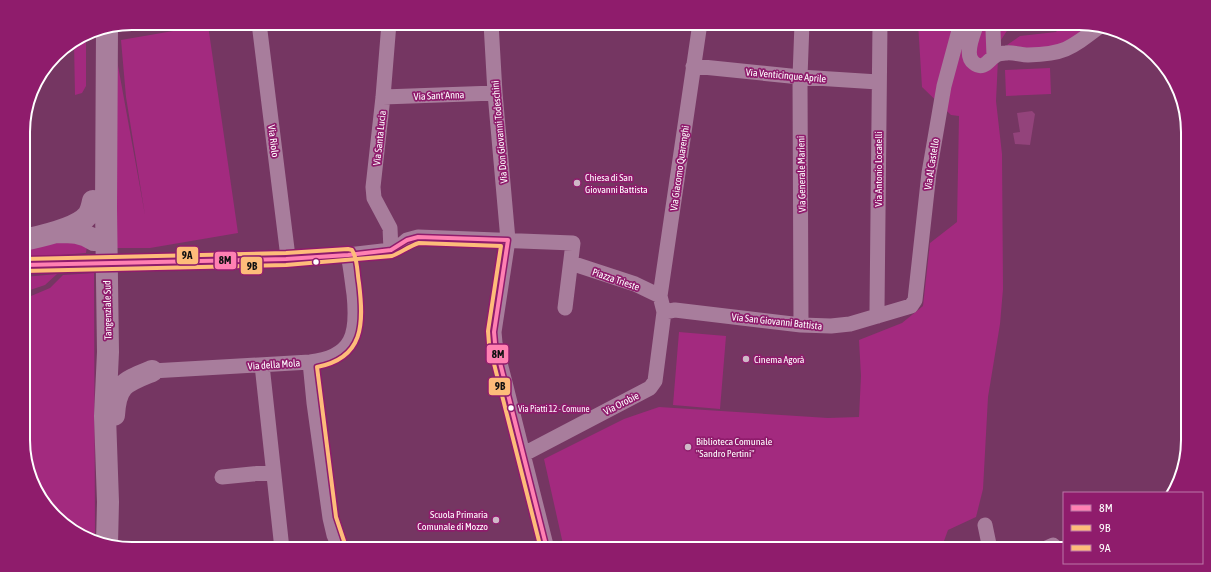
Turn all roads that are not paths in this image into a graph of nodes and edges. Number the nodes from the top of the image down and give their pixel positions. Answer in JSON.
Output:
{"nodes":[{"id":1,"x":260,"y":30,"type":"edge"},
{"id":2,"x":389,"y":30,"type":"edge"},
{"id":3,"x":492,"y":30,"type":"edge"},
{"id":4,"x":699,"y":30,"type":"edge"},
{"id":5,"x":802,"y":30,"type":"edge"},
{"id":6,"x":880,"y":30,"type":"edge"},
{"id":7,"x":959,"y":30,"type":"edge"},
{"id":8,"x":975,"y":30,"type":"edge"},
{"id":9,"x":993,"y":30,"type":"edge"},
{"id":10,"x":1093,"y":31,"type":"edge"},
{"id":11,"x":107,"y":33,"type":"edge"},
{"id":12,"x":94,"y":38,"type":"edge"},
{"id":13,"x":994,"y":56,"type":"junction"},
{"id":14,"x":693,"y":66,"type":"junction"},
{"id":15,"x":800,"y":77,"type":"junction"},
{"id":16,"x":878,"y":82,"type":"junction"},
{"id":17,"x":495,"y":93,"type":"junction"},
{"id":18,"x":384,"y":97,"type":"junction"},
{"id":19,"x":93,"y":201,"type":"junction"},
{"id":20,"x":54,"y":232,"type":"junction"},
{"id":21,"x":30,"y":238,"type":"edge"},
{"id":22,"x":508,"y":240,"type":"junction"},
{"id":23,"x":99,"y":246,"type":"junction"},
{"id":24,"x":391,"y":250,"type":"junction"},
{"id":25,"x":348,"y":255,"type":"junction"},
{"id":26,"x":286,"y":259,"type":"junction"},
{"id":27,"x":571,"y":264,"type":"junction"},
{"id":28,"x":30,"y":265,"type":"edge"},
{"id":29,"x":102,"y":273,"type":"junction"},
{"id":30,"x":660,"y":296,"type":"junction"},
{"id":31,"x":911,"y":306,"type":"joint"},
{"id":32,"x":565,"y":308,"type":"dead end"},
{"id":33,"x":664,"y":312,"type":"junction"},
{"id":34,"x":878,"y":316,"type":"junction"},
{"id":35,"x":801,"y":325,"type":"junction"},
{"id":36,"x":108,"y":352,"type":"junction"},
{"id":37,"x":310,"y":362,"type":"junction"},
{"id":38,"x":262,"y":365,"type":"junction"},
{"id":39,"x":152,"y":371,"type":"junction"},
{"id":40,"x":105,"y":416,"type":"junction"},
{"id":41,"x":524,"y":454,"type":"junction"},
{"id":42,"x":272,"y":472,"type":"junction"},
{"id":43,"x":222,"y":477,"type":"dead end"},
{"id":44,"x":108,"y":502,"type":"junction"},
{"id":45,"x":985,"y":526,"type":"dead end"},
{"id":46,"x":107,"y":539,"type":"edge"},
{"id":47,"x":281,"y":542,"type":"edge"},
{"id":48,"x":337,"y":542,"type":"edge"},
{"id":49,"x":545,"y":542,"type":"edge"},
{"id":50,"x":988,"y":542,"type":"edge"}],
"edges":[{"from":1,"to":26,"type":"street","name":"Via Riolo"},
{"from":2,"to":18,"type":"street","name":"Via Santa Lucia"},
{"from":3,"to":17,"type":"street","name":"Via Don Giovanni Todeschini"},
{"from":4,"to":14,"type":"street","name":"Via Giacomo Quarenghi"},
{"from":5,"to":15,"type":"street","name":"Via Generale Marieni"},
{"from":6,"to":16,"type":"street","name":"Via Antonio Locatelli"},
{"from":7,"to":31,"type":"street","name":"Via Al Castello"},
{"from":8,"to":13,"type":"street"},
{"from":9,"to":13,"type":"street"},
{"from":10,"to":13,"type":"street"},
{"from":11,"to":23,"type":"highway","name":"Tangenziale Sud"},
{"from":12,"to":19,"type":"highway"},
{"from":14,"to":15,"type":"street","name":"Via Venticinque Aprile"},
{"from":14,"to":30,"type":"street","name":"Via Giacomo Quarenghi"},
{"from":15,"to":16,"type":"street","name":"Via Venticinque Aprile"},
{"from":15,"to":35,"type":"street","name":"Via Generale Marieni"},
{"from":16,"to":34,"type":"street","name":"Via Antonio Locatelli"},
{"from":17,"to":18,"type":"street","name":"Via Sant'Anna"},
{"from":17,"to":22,"type":"street","name":"Via Don Giovanni Todeschini"},
{"from":18,"to":24,"type":"street","name":"Via Santa Lucia"},
{"from":19,"to":20,"type":"highway"},
{"from":19,"to":23,"type":"highway"},
{"from":20,"to":21,"type":"highway"},
{"from":20,"to":23,"type":"highway"},
{"from":22,"to":24,"type":"street"},
{"from":22,"to":27,"type":"street"},
{"from":22,"to":41,"type":"street","name":"Via Don Giovanni Todeschini"},
{"from":23,"to":29,"type":"highway","name":"Tangenziale Sud"},
{"from":24,"to":25,"type":"street"},
{"from":25,"to":26,"type":"street"},
{"from":25,"to":37,"type":"street","name":"Via della Mola"},
{"from":26,"to":28,"type":"street"},
{"from":27,"to":30,"type":"street","name":"Piazza Trieste"},
{"from":27,"to":32,"type":"street"},
{"from":29,"to":36,"type":"highway","name":"Tangenziale Sud"},
{"from":29,"to":40,"type":"highway"},
{"from":30,"to":33,"type":"street","name":"Via Giacomo Quarenghi"},
{"from":31,"to":34,"type":"street","name":"Via San Giovanni Battista"},
{"from":33,"to":35,"type":"street","name":"Via San Giovanni Battista"},
{"from":33,"to":41,"type":"street","name":"Via Orobie"},
{"from":34,"to":35,"type":"street","name":"Via San Giovanni Battista"},
{"from":36,"to":39,"type":"highway"},
{"from":36,"to":40,"type":"highway","name":"Tangenziale Sud"},
{"from":37,"to":38,"type":"street","name":"Via della Mola"},
{"from":37,"to":48,"type":"street"},
{"from":38,"to":39,"type":"street","name":"Via della Mola"},
{"from":38,"to":42,"type":"street"},
{"from":39,"to":44,"type":"highway"},
{"from":40,"to":44,"type":"highway","name":"Tangenziale Sud"},
{"from":41,"to":49,"type":"street","name":"Via Don Giovanni Todeschini"},
{"from":42,"to":43,"type":"street"},
{"from":42,"to":47,"type":"street"},
{"from":44,"to":46,"type":"highway","name":"Tangenziale Sud"},
{"from":45,"to":50,"type":"street"}]}
